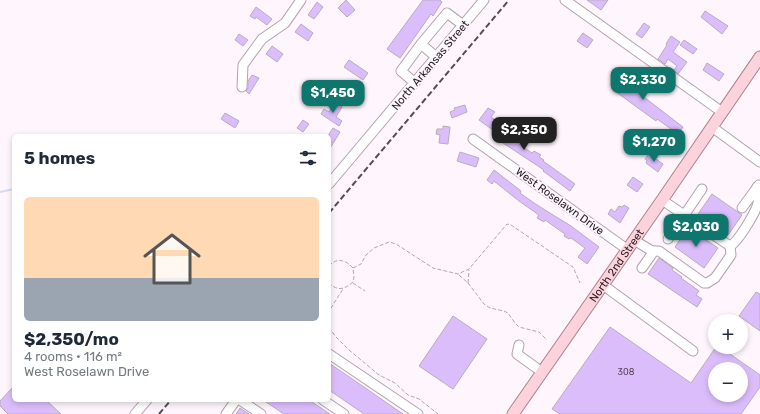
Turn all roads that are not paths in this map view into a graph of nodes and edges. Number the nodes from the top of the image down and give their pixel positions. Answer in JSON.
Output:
{"nodes":[{"id":1,"x":301,"y":0,"type":"edge"},
{"id":2,"x":484,"y":0,"type":"edge"},
{"id":3,"x":565,"y":0,"type":"edge"},
{"id":4,"x":463,"y":25,"type":"junction"},
{"id":5,"x":421,"y":44,"type":"junction"},
{"id":6,"x":436,"y":57,"type":"junction"},
{"id":7,"x":760,"y":57,"type":"edge"},
{"id":8,"x":415,"y":83,"type":"junction"},
{"id":9,"x":242,"y":87,"type":"dead end"},
{"id":10,"x":722,"y":112,"type":"junction"},
{"id":11,"x":712,"y":127,"type":"junction"},
{"id":12,"x":473,"y":139,"type":"dead end"},
{"id":13,"x":760,"y":162,"type":"edge"},
{"id":14,"x":331,"y":182,"type":"edge"},
{"id":15,"x":759,"y":185,"type":"edge"},
{"id":16,"x":702,"y":190,"type":"dead end"},
{"id":17,"x":662,"y":200,"type":"junction"},
{"id":18,"x":742,"y":208,"type":"dead end"},
{"id":19,"x":685,"y":215,"type":"junction"},
{"id":20,"x":668,"y":239,"type":"dead end"},
{"id":21,"x":634,"y":240,"type":"junction"},
{"id":22,"x":730,"y":246,"type":"junction"},
{"id":23,"x":628,"y":250,"type":"junction"},
{"id":24,"x":654,"y":251,"type":"junction"},
{"id":25,"x":642,"y":268,"type":"dead end"},
{"id":26,"x":603,"y":285,"type":"junction"},
{"id":27,"x":518,"y":345,"type":"dead end"},
{"id":28,"x":693,"y":351,"type":"dead end"},
{"id":29,"x":331,"y":355,"type":"edge"},
{"id":30,"x":542,"y":372,"type":"junction"},
{"id":31,"x":145,"y":402,"type":"edge"},
{"id":32,"x":235,"y":402,"type":"edge"},
{"id":33,"x":243,"y":402,"type":"edge"},
{"id":34,"x":326,"y":402,"type":"edge"},
{"id":35,"x":135,"y":414,"type":"edge"},
{"id":36,"x":226,"y":414,"type":"edge"},
{"id":37,"x":261,"y":414,"type":"edge"},
{"id":38,"x":344,"y":414,"type":"edge"},
{"id":39,"x":418,"y":414,"type":"edge"},
{"id":40,"x":513,"y":414,"type":"edge"}],
"edges":[{"from":1,"to":9,"type":"street"},
{"from":2,"to":4,"type":"street","name":"North Arkansas Street"},
{"from":3,"to":10,"type":"street"},
{"from":4,"to":5,"type":"street"},
{"from":4,"to":6,"type":"street","name":"North Arkansas Street"},
{"from":5,"to":6,"type":"street"},
{"from":5,"to":8,"type":"street"},
{"from":6,"to":8,"type":"street","name":"North Arkansas Street"},
{"from":7,"to":10,"type":"main road","name":"North 2nd Street"},
{"from":8,"to":14,"type":"street","name":"North Arkansas Street"},
{"from":10,"to":11,"type":"main road","name":"North 2nd Street"},
{"from":11,"to":13,"type":"street"},
{"from":11,"to":17,"type":"main road","name":"North 2nd Street"},
{"from":12,"to":23,"type":"street","name":"West Roselawn Drive"},
{"from":15,"to":18,"type":"street"},
{"from":15,"to":22,"type":"street"},
{"from":16,"to":19,"type":"street"},
{"from":17,"to":19,"type":"street"},
{"from":17,"to":21,"type":"main road","name":"North 2nd Street"},
{"from":19,"to":20,"type":"street"},
{"from":19,"to":22,"type":"street"},
{"from":21,"to":23,"type":"main road","name":"North 2nd Street"},
{"from":21,"to":24,"type":"street"},
{"from":22,"to":24,"type":"street"},
{"from":23,"to":26,"type":"main road","name":"North 2nd Street"},
{"from":24,"to":25,"type":"street"},
{"from":26,"to":28,"type":"street"},
{"from":26,"to":30,"type":"main road","name":"North 2nd Street"},
{"from":27,"to":30,"type":"street"},
{"from":29,"to":39,"type":"street"},
{"from":30,"to":40,"type":"main road","name":"North 2nd Street"},
{"from":31,"to":35,"type":"street"},
{"from":32,"to":36,"type":"street"},
{"from":33,"to":37,"type":"street"},
{"from":34,"to":38,"type":"street"}]}
